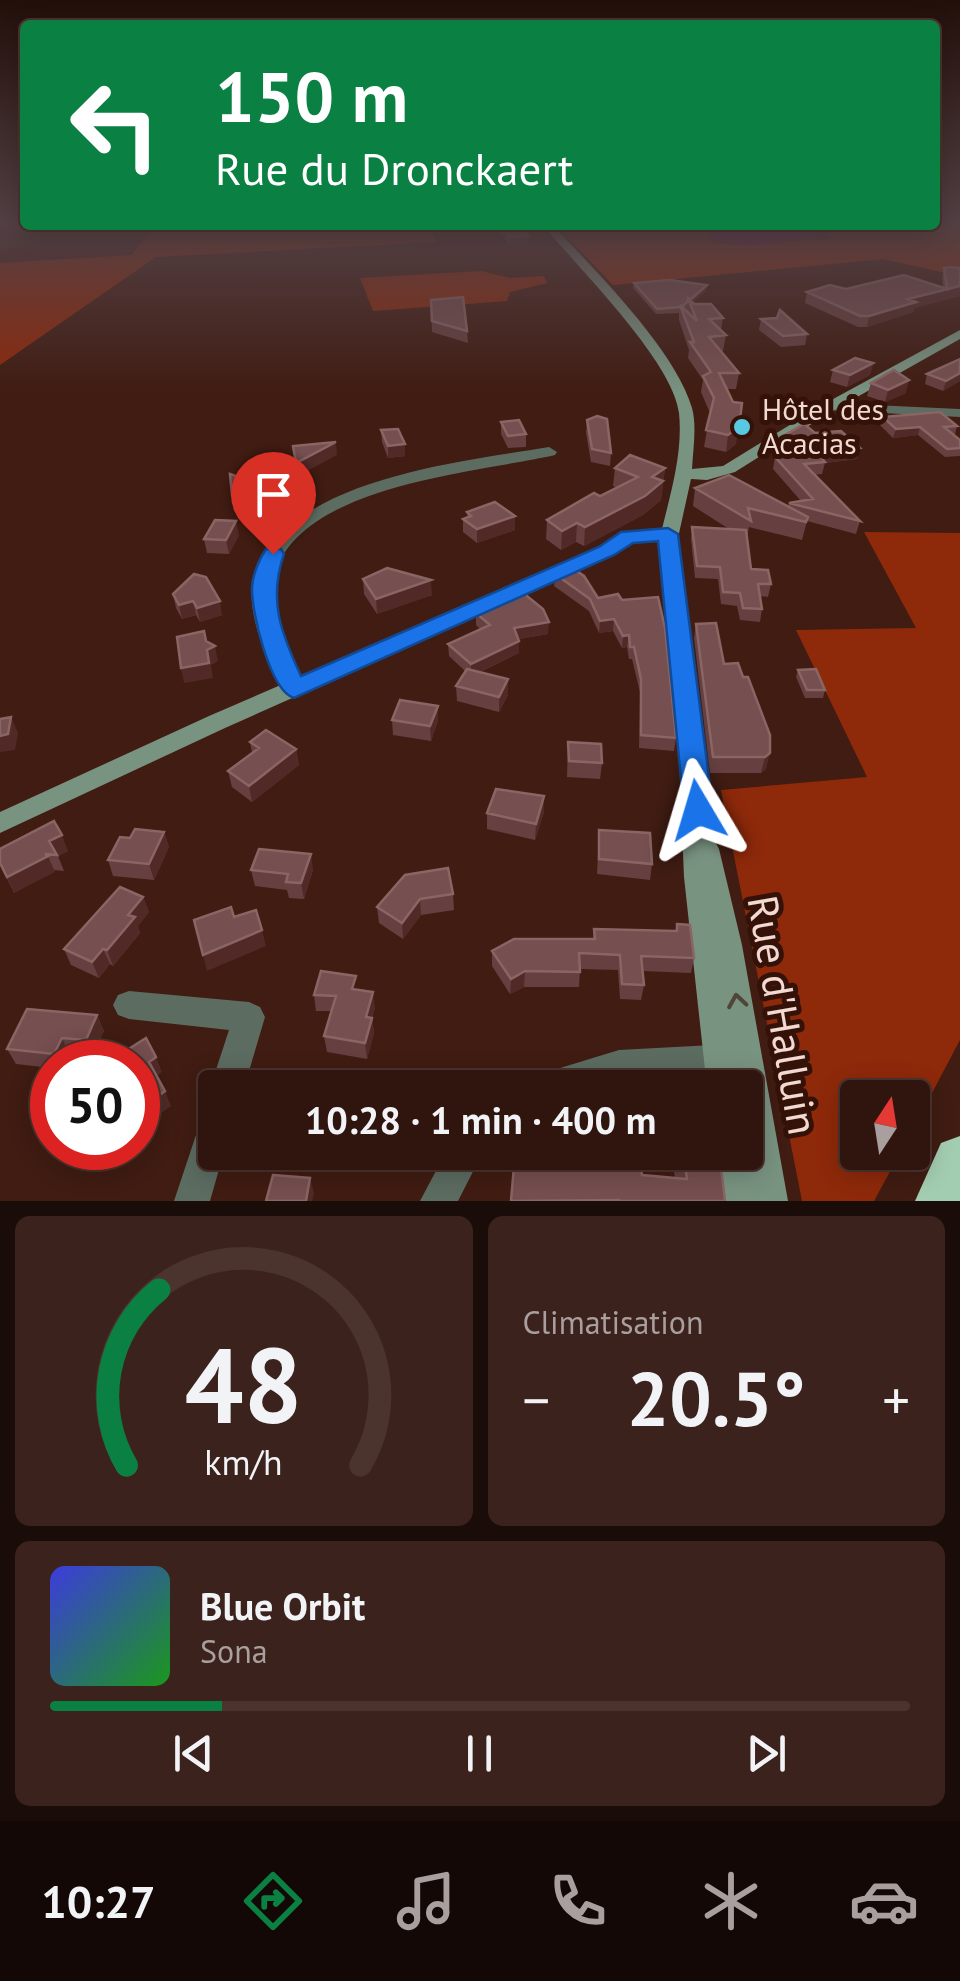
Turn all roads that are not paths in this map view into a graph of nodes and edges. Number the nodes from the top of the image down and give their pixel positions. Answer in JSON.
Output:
{"nodes":[{"id":1,"x":599,"y":281,"type":"edge"},
{"id":2,"x":960,"y":334,"type":"edge"},
{"id":3,"x":829,"y":407,"type":"junction"},
{"id":4,"x":960,"y":413,"type":"edge"},
{"id":5,"x":549,"y":452,"type":"dead end"},
{"id":6,"x":684,"y":468,"type":"junction"},
{"id":7,"x":667,"y":542,"type":"junction"},
{"id":8,"x":294,"y":689,"type":"junction"},
{"id":9,"x":0,"y":823,"type":"edge"},
{"id":10,"x":129,"y":1005,"type":"dead end"},
{"id":11,"x":730,"y":1069,"type":"edge"},
{"id":12,"x":233,"y":1070,"type":"edge"},
{"id":13,"x":602,"y":1070,"type":"edge"},
{"id":14,"x":960,"y":1162,"type":"edge"},
{"id":15,"x":202,"y":1170,"type":"edge"},
{"id":16,"x":456,"y":1170,"type":"edge"},
{"id":17,"x":737,"y":1170,"type":"edge"},
{"id":18,"x":192,"y":1201,"type":"edge"},
{"id":19,"x":438,"y":1201,"type":"edge"},
{"id":20,"x":743,"y":1201,"type":"edge"},
{"id":21,"x":770,"y":1201,"type":"edge"},
{"id":22,"x":942,"y":1201,"type":"edge"}],
"edges":[{"from":1,"to":6,"type":"main road","name":"Rue d'Halluin"},
{"from":2,"to":3,"type":"main road"},
{"from":3,"to":4,"type":"street"},
{"from":3,"to":6,"type":"main road"},
{"from":5,"to":8,"type":"street"},
{"from":6,"to":7,"type":"main road","name":"Rue d'Halluin"},
{"from":7,"to":8,"type":"main road"},
{"from":7,"to":11,"type":"main road","name":"Rue d'Halluin"},
{"from":8,"to":9,"type":"main road"},
{"from":10,"to":12,"type":"street"},
{"from":11,"to":13,"type":"street"},
{"from":11,"to":21,"type":"main road","name":"Rue d'Halluin"},
{"from":14,"to":22,"type":"highway"},
{"from":15,"to":18,"type":"street"},
{"from":16,"to":19,"type":"street"},
{"from":17,"to":20,"type":"main road","name":"Rue d'Halluin"}]}
